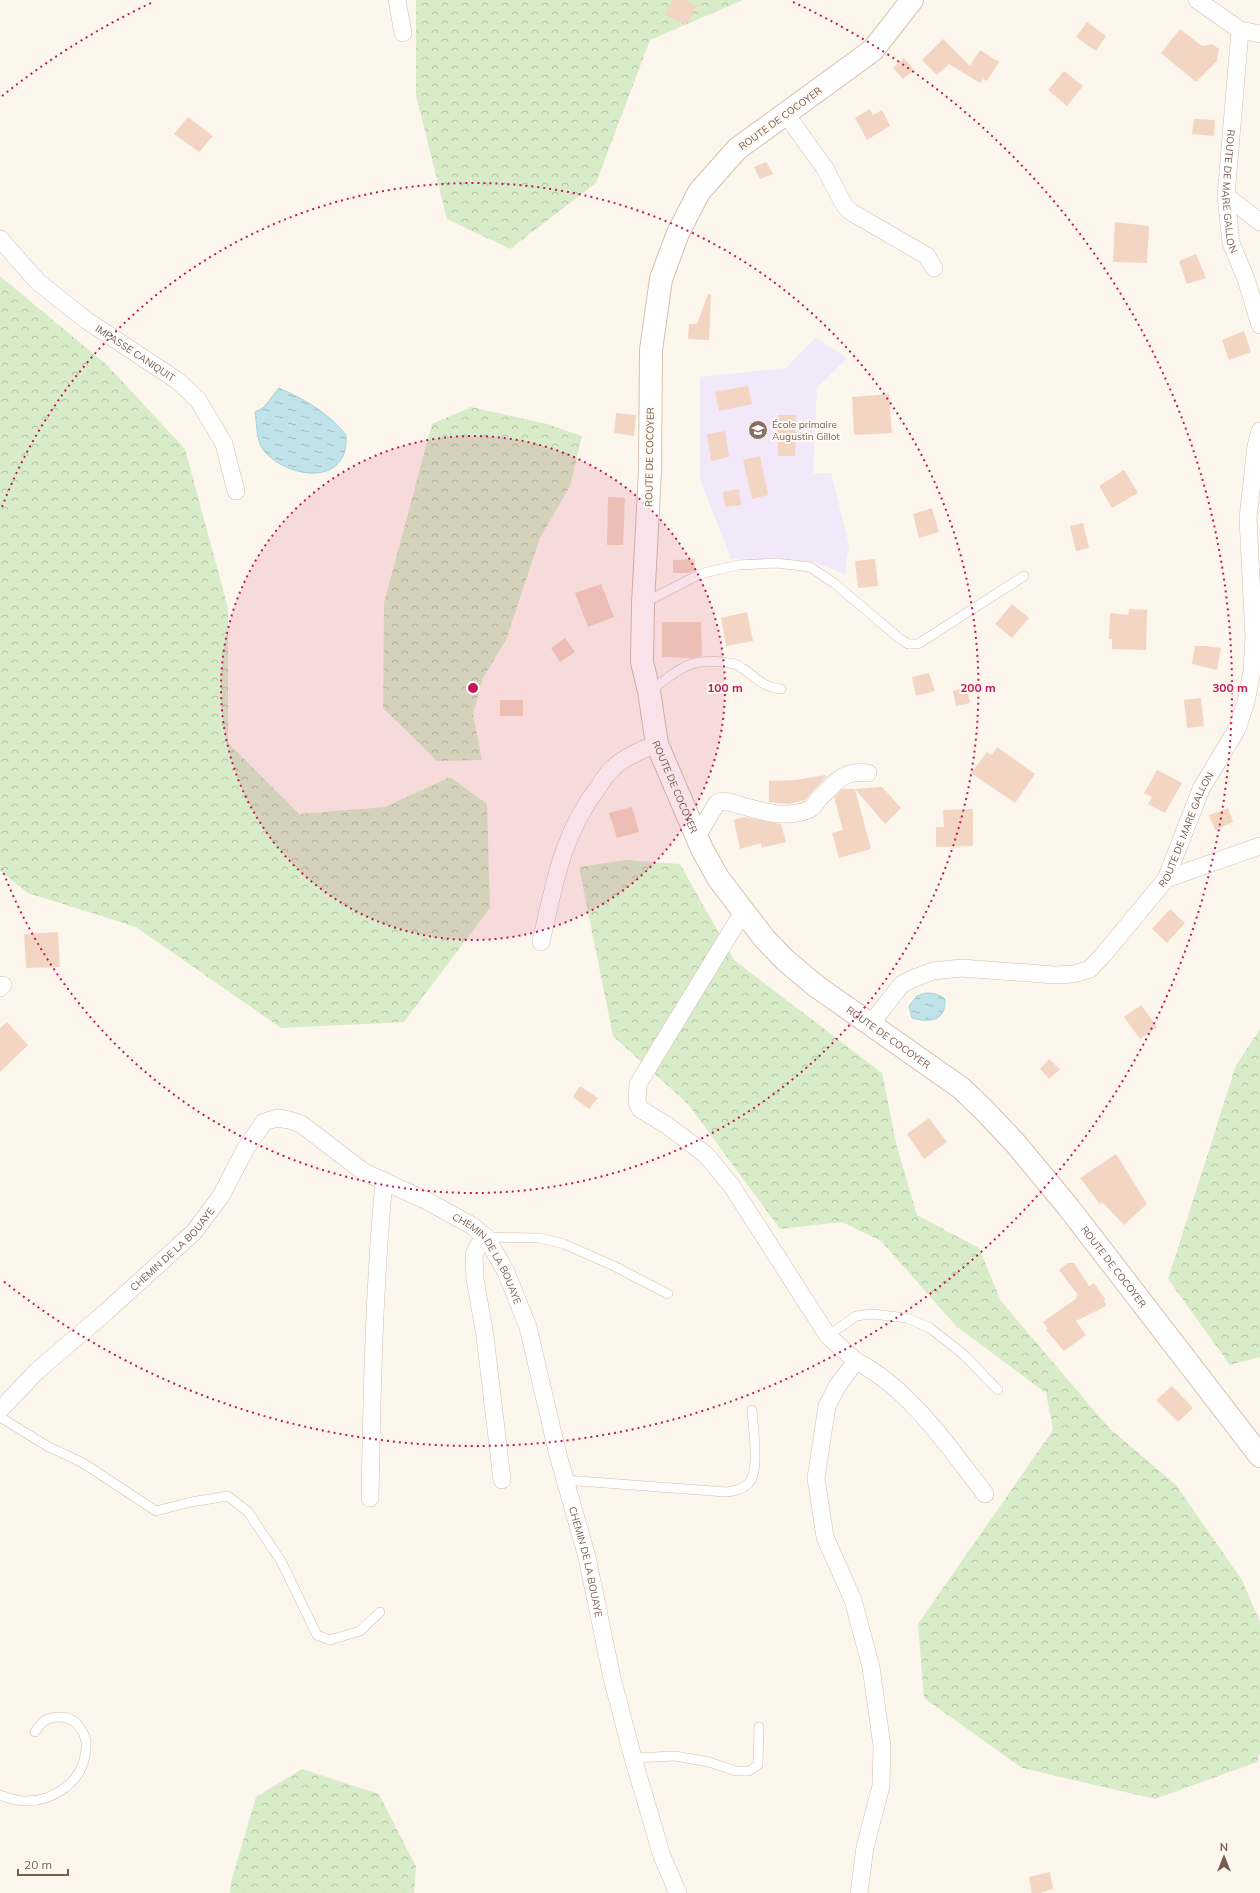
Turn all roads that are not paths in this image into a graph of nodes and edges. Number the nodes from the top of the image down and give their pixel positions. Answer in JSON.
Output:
{"nodes":[{"id":1,"x":397,"y":0,"type":"edge"},
{"id":2,"x":912,"y":0,"type":"edge"},
{"id":3,"x":1197,"y":0,"type":"edge"},
{"id":4,"x":1240,"y":30,"type":"junction"},
{"id":5,"x":403,"y":33,"type":"dead end"},
{"id":6,"x":1260,"y":34,"type":"edge"},
{"id":7,"x":786,"y":114,"type":"junction"},
{"id":8,"x":1226,"y":196,"type":"junction"},
{"id":9,"x":1260,"y":222,"type":"edge"},
{"id":10,"x":0,"y":239,"type":"edge"},
{"id":11,"x":934,"y":268,"type":"dead end"},
{"id":12,"x":1260,"y":325,"type":"edge"},
{"id":13,"x":1260,"y":430,"type":"edge"},
{"id":14,"x":236,"y":491,"type":"dead end"},
{"id":15,"x":1024,"y":576,"type":"dead end"},
{"id":16,"x":643,"y":604,"type":"junction"},
{"id":17,"x":781,"y":690,"type":"dead end"},
{"id":18,"x":649,"y":691,"type":"junction"},
{"id":19,"x":657,"y":744,"type":"junction"},
{"id":20,"x":868,"y":773,"type":"dead end"},
{"id":21,"x":696,"y":838,"type":"junction"},
{"id":22,"x":1260,"y":846,"type":"edge"},
{"id":23,"x":1166,"y":879,"type":"junction"},
{"id":24,"x":743,"y":912,"type":"junction"},
{"id":25,"x":541,"y":942,"type":"dead end"},
{"id":26,"x":870,"y":1025,"type":"junction"},
{"id":27,"x":384,"y":1181,"type":"junction"},
{"id":28,"x":486,"y":1237,"type":"junction"},
{"id":29,"x":668,"y":1294,"type":"dead end"},
{"id":30,"x":828,"y":1336,"type":"junction"},
{"id":31,"x":856,"y":1360,"type":"junction"},
{"id":32,"x":998,"y":1390,"type":"dead end"},
{"id":33,"x":0,"y":1410,"type":"edge"},
{"id":34,"x":752,"y":1410,"type":"dead end"},
{"id":35,"x":0,"y":1417,"type":"edge"},
{"id":36,"x":1260,"y":1456,"type":"edge"},
{"id":37,"x":502,"y":1480,"type":"dead end"},
{"id":38,"x":565,"y":1480,"type":"junction"},
{"id":39,"x":986,"y":1494,"type":"dead end"},
{"id":40,"x":370,"y":1498,"type":"dead end"},
{"id":41,"x":380,"y":1612,"type":"dead end"},
{"id":42,"x":759,"y":1727,"type":"dead end"},
{"id":43,"x":35,"y":1732,"type":"dead end"},
{"id":44,"x":633,"y":1758,"type":"junction"},
{"id":45,"x":0,"y":1795,"type":"edge"},
{"id":46,"x":678,"y":1893,"type":"edge"},
{"id":47,"x":859,"y":1893,"type":"edge"}],
"edges":[{"from":1,"to":5,"type":"street"},
{"from":2,"to":7,"type":"main road","name":"ROUTE DE COCOYER"},
{"from":3,"to":4,"type":"street"},
{"from":4,"to":6,"type":"street"},
{"from":4,"to":8,"type":"street","name":"ROUTE DE MARE GALLON"},
{"from":7,"to":11,"type":"street"},
{"from":7,"to":16,"type":"main road","name":"ROUTE DE COCOYER"},
{"from":8,"to":9,"type":"street"},
{"from":8,"to":12,"type":"street","name":"ROUTE DE MARE GALLON"},
{"from":10,"to":14,"type":"street","name":"IMPASSE CANIQUIT"},
{"from":13,"to":23,"type":"street","name":"ROUTE DE MARE GALLON"},
{"from":15,"to":16,"type":"lane"},
{"from":16,"to":18,"type":"main road","name":"ROUTE DE COCOYER"},
{"from":17,"to":18,"type":"lane"},
{"from":18,"to":19,"type":"main road","name":"ROUTE DE COCOYER"},
{"from":19,"to":21,"type":"main road","name":"ROUTE DE COCOYER"},
{"from":19,"to":25,"type":"street"},
{"from":20,"to":21,"type":"street"},
{"from":21,"to":24,"type":"main road","name":"ROUTE DE COCOYER"},
{"from":22,"to":23,"type":"street"},
{"from":23,"to":26,"type":"street","name":"ROUTE DE MARE GALLON"},
{"from":24,"to":26,"type":"main road","name":"ROUTE DE COCOYER"},
{"from":24,"to":30,"type":"street"},
{"from":26,"to":36,"type":"main road","name":"ROUTE DE COCOYER"},
{"from":27,"to":28,"type":"street","name":"CHEMIN DE LA BOUAYE"},
{"from":27,"to":33,"type":"street","name":"CHEMIN DE LA BOUAYE"},
{"from":27,"to":40,"type":"street"},
{"from":28,"to":29,"type":"lane"},
{"from":28,"to":37,"type":"street"},
{"from":28,"to":38,"type":"street","name":"CHEMIN DE LA BOUAYE"},
{"from":30,"to":31,"type":"street"},
{"from":30,"to":32,"type":"lane"},
{"from":31,"to":39,"type":"street"},
{"from":31,"to":47,"type":"street"},
{"from":34,"to":38,"type":"lane"},
{"from":35,"to":41,"type":"lane"},
{"from":38,"to":44,"type":"street","name":"CHEMIN DE LA BOUAYE"},
{"from":42,"to":44,"type":"lane"},
{"from":43,"to":45,"type":"lane"},
{"from":44,"to":46,"type":"street","name":"CHEMIN DE LA BOUAYE"}]}
